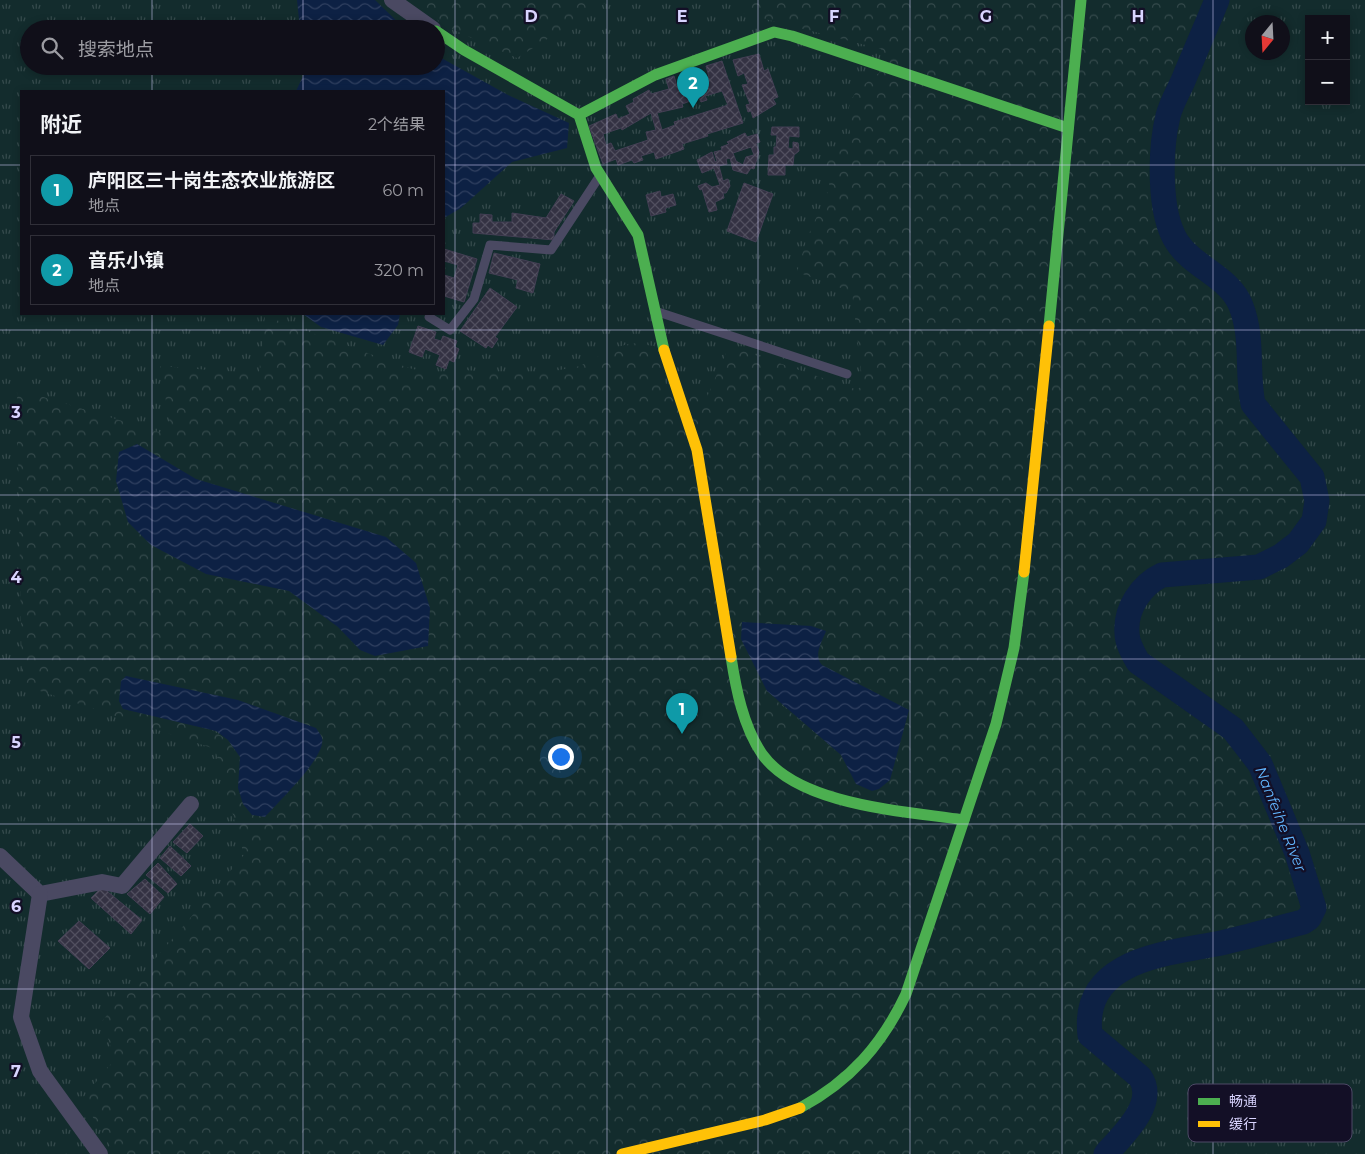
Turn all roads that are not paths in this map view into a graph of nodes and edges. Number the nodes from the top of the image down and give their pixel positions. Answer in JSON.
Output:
{"nodes":[{"id":1,"x":392,"y":0,"type":"edge"},
{"id":2,"x":1081,"y":0,"type":"edge"},
{"id":3,"x":421,"y":20,"type":"edge"},
{"id":4,"x":445,"y":37,"type":"edge"},
{"id":5,"x":579,"y":115,"type":"junction"},
{"id":6,"x":1068,"y":128,"type":"junction"},
{"id":7,"x":600,"y":175,"type":"junction"},
{"id":8,"x":656,"y":311,"type":"junction"},
{"id":9,"x":429,"y":317,"type":"dead end"},
{"id":10,"x":847,"y":374,"type":"dead end"},
{"id":11,"x":191,"y":804,"type":"dead end"},
{"id":12,"x":964,"y":820,"type":"junction"},
{"id":13,"x":0,"y":856,"type":"edge"},
{"id":14,"x":40,"y":894,"type":"junction"},
{"id":15,"x":100,"y":1154,"type":"edge"},
{"id":16,"x":622,"y":1154,"type":"edge"}],
"edges":[{"from":1,"to":3,"type":"street"},
{"from":2,"to":6,"type":"street"},
{"from":4,"to":5,"type":"street"},
{"from":5,"to":6,"type":"street"},
{"from":5,"to":7,"type":"street"},
{"from":6,"to":12,"type":"street"},
{"from":7,"to":8,"type":"street"},
{"from":7,"to":9,"type":"lane"},
{"from":8,"to":10,"type":"lane"},
{"from":8,"to":12,"type":"street"},
{"from":11,"to":14,"type":"street"},
{"from":12,"to":16,"type":"street"},
{"from":13,"to":14,"type":"street"},
{"from":14,"to":15,"type":"street"}]}
